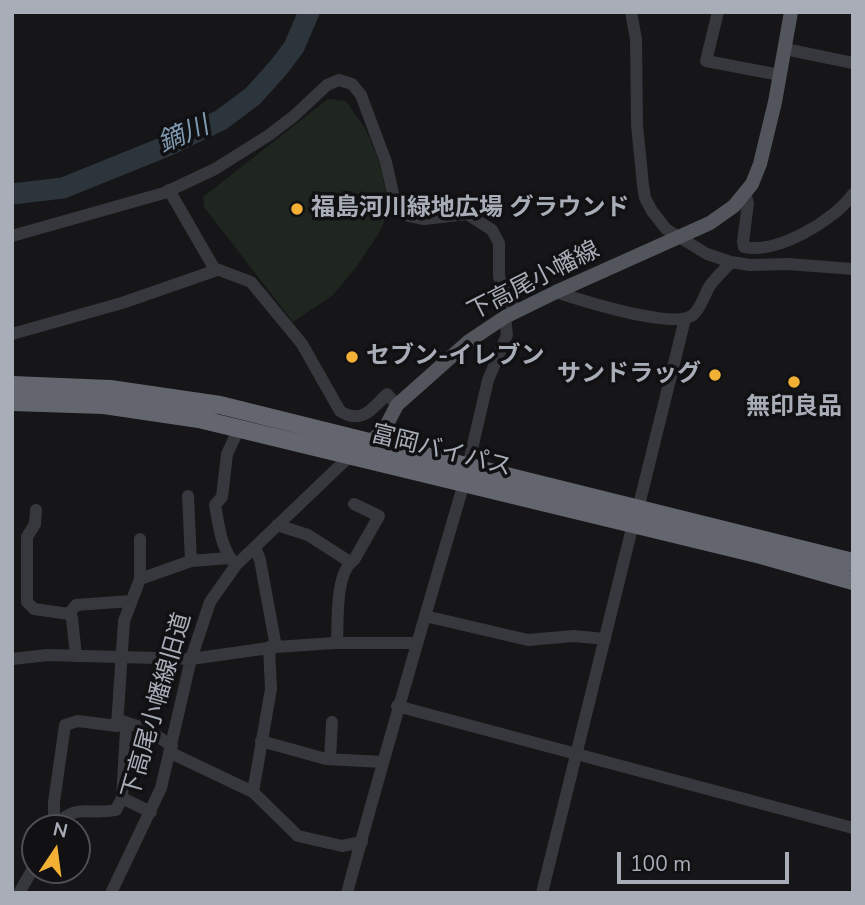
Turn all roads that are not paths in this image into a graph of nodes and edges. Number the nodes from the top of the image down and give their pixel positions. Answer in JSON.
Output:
{"nodes":[{"id":1,"x":631,"y":12,"type":"edge"},
{"id":2,"x":718,"y":12,"type":"edge"},
{"id":3,"x":791,"y":12,"type":"edge"},
{"id":4,"x":785,"y":49,"type":"junction"},
{"id":5,"x":853,"y":63,"type":"edge"},
{"id":6,"x":780,"y":75,"type":"junction"},
{"id":7,"x":169,"y":190,"type":"junction"},
{"id":8,"x":745,"y":193,"type":"junction"},
{"id":9,"x":853,"y":194,"type":"edge"},
{"id":10,"x":12,"y":236,"type":"edge"},
{"id":11,"x":680,"y":237,"type":"junction"},
{"id":12,"x":774,"y":244,"type":"junction"},
{"id":13,"x":731,"y":262,"type":"junction"},
{"id":14,"x":774,"y":264,"type":"junction"},
{"id":15,"x":853,"y":269,"type":"edge"},
{"id":16,"x":217,"y":270,"type":"junction"},
{"id":17,"x":556,"y":292,"type":"junction"},
{"id":18,"x":511,"y":314,"type":"junction"},
{"id":19,"x":685,"y":319,"type":"junction"},
{"id":20,"x":12,"y":334,"type":"edge"},
{"id":21,"x":12,"y":385,"type":"edge"},
{"id":22,"x":12,"y":402,"type":"edge"},
{"id":23,"x":397,"y":405,"type":"junction"},
{"id":24,"x":239,"y":428,"type":"junction"},
{"id":25,"x":372,"y":441,"type":"junction"},
{"id":26,"x":352,"y":454,"type":"junction"},
{"id":27,"x":466,"y":475,"type":"junction"},
{"id":28,"x":188,"y":496,"type":"dead end"},
{"id":29,"x":354,"y":504,"type":"dead end"},
{"id":30,"x":36,"y":510,"type":"dead end"},
{"id":31,"x":636,"y":517,"type":"junction"},
{"id":32,"x":277,"y":525,"type":"junction"},
{"id":33,"x":140,"y":539,"type":"dead end"},
{"id":34,"x":255,"y":547,"type":"junction"},
{"id":35,"x":191,"y":561,"type":"junction"},
{"id":36,"x":232,"y":561,"type":"junction"},
{"id":37,"x":350,"y":562,"type":"junction"},
{"id":38,"x":853,"y":562,"type":"edge"},
{"id":39,"x":140,"y":579,"type":"junction"},
{"id":40,"x":853,"y":581,"type":"edge"},
{"id":41,"x":131,"y":601,"type":"junction"},
{"id":42,"x":69,"y":614,"type":"junction"},
{"id":43,"x":425,"y":616,"type":"junction"},
{"id":44,"x":605,"y":639,"type":"junction"},
{"id":45,"x":337,"y":643,"type":"junction"},
{"id":46,"x":417,"y":643,"type":"junction"},
{"id":47,"x":273,"y":647,"type":"junction"},
{"id":48,"x":76,"y":656,"type":"junction"},
{"id":49,"x":120,"y":656,"type":"junction"},
{"id":50,"x":12,"y":659,"type":"edge"},
{"id":51,"x":191,"y":659,"type":"junction"},
{"id":52,"x":397,"y":706,"type":"junction"},
{"id":53,"x":117,"y":720,"type":"junction"},
{"id":54,"x":332,"y":722,"type":"dead end"},
{"id":55,"x":261,"y":741,"type":"junction"},
{"id":56,"x":172,"y":749,"type":"junction"},
{"id":57,"x":577,"y":755,"type":"junction"},
{"id":58,"x":330,"y":759,"type":"junction"},
{"id":59,"x":383,"y":762,"type":"junction"},
{"id":60,"x":253,"y":792,"type":"junction"},
{"id":61,"x":122,"y":798,"type":"junction"},
{"id":62,"x":151,"y":812,"type":"junction"},
{"id":63,"x":54,"y":814,"type":"edge"},
{"id":64,"x":67,"y":814,"type":"edge"},
{"id":65,"x":853,"y":828,"type":"edge"},
{"id":66,"x":362,"y":842,"type":"junction"},
{"id":67,"x":111,"y":893,"type":"edge"},
{"id":68,"x":347,"y":893,"type":"edge"},
{"id":69,"x":542,"y":893,"type":"edge"}],
"edges":[{"from":1,"to":11,"type":"street"},
{"from":2,"to":6,"type":"street"},
{"from":3,"to":4,"type":"main road","name":"下高尾小幡線"},
{"from":4,"to":5,"type":"street"},
{"from":4,"to":6,"type":"main road","name":"下高尾小幡線"},
{"from":6,"to":8,"type":"main road","name":"下高尾小幡線"},
{"from":7,"to":10,"type":"street"},
{"from":7,"to":16,"type":"street"},
{"from":7,"to":18,"type":"street"},
{"from":8,"to":11,"type":"main road","name":"下高尾小幡線"},
{"from":8,"to":12,"type":"street"},
{"from":9,"to":12,"type":"street"},
{"from":11,"to":13,"type":"street"},
{"from":11,"to":17,"type":"main road","name":"下高尾小幡線"},
{"from":12,"to":14,"type":"street"},
{"from":13,"to":14,"type":"street"},
{"from":13,"to":19,"type":"street"},
{"from":14,"to":15,"type":"street"},
{"from":16,"to":20,"type":"street"},
{"from":16,"to":23,"type":"street"},
{"from":17,"to":18,"type":"main road","name":"下高尾小幡線"},
{"from":17,"to":19,"type":"street"},
{"from":18,"to":23,"type":"main road","name":"下高尾小幡線"},
{"from":18,"to":27,"type":"street"},
{"from":19,"to":31,"type":"street"},
{"from":21,"to":25,"type":"highway","name":"富岡バイパス"},
{"from":22,"to":24,"type":"highway","name":"富岡バイパス"},
{"from":23,"to":25,"type":"main road","name":"下高尾小幡線"},
{"from":24,"to":26,"type":"highway","name":"富岡バイパス"},
{"from":24,"to":36,"type":"street"},
{"from":25,"to":26,"type":"main road","name":"下高尾小幡線"},
{"from":25,"to":27,"type":"highway","name":"富岡バイパス"},
{"from":26,"to":27,"type":"highway","name":"富岡バイパス"},
{"from":26,"to":32,"type":"street","name":"下高尾小幡線旧道"},
{"from":27,"to":31,"type":"highway","name":"富岡バイパス"},
{"from":27,"to":43,"type":"street"},
{"from":28,"to":35,"type":"street"},
{"from":29,"to":37,"type":"street"},
{"from":30,"to":42,"type":"street"},
{"from":31,"to":38,"type":"highway","name":"富岡バイパス"},
{"from":31,"to":40,"type":"highway","name":"富岡バイパス"},
{"from":31,"to":44,"type":"street"},
{"from":32,"to":34,"type":"street","name":"下高尾小幡線旧道"},
{"from":32,"to":37,"type":"street"},
{"from":33,"to":39,"type":"street"},
{"from":34,"to":36,"type":"street","name":"下高尾小幡線旧道"},
{"from":34,"to":47,"type":"street"},
{"from":35,"to":36,"type":"street"},
{"from":35,"to":39,"type":"street"},
{"from":36,"to":51,"type":"street","name":"下高尾小幡線旧道"},
{"from":37,"to":45,"type":"street"},
{"from":39,"to":41,"type":"street"},
{"from":41,"to":42,"type":"street"},
{"from":41,"to":49,"type":"street"},
{"from":42,"to":48,"type":"street"},
{"from":43,"to":44,"type":"street"},
{"from":43,"to":46,"type":"street"},
{"from":44,"to":57,"type":"street"},
{"from":45,"to":46,"type":"street"},
{"from":45,"to":47,"type":"street"},
{"from":46,"to":52,"type":"street"},
{"from":47,"to":51,"type":"street"},
{"from":47,"to":55,"type":"street"},
{"from":48,"to":49,"type":"street"},
{"from":48,"to":50,"type":"street"},
{"from":49,"to":51,"type":"street"},
{"from":49,"to":53,"type":"street"},
{"from":51,"to":56,"type":"street","name":"下高尾小幡線旧道"},
{"from":52,"to":57,"type":"street"},
{"from":52,"to":59,"type":"street"},
{"from":53,"to":56,"type":"street"},
{"from":53,"to":61,"type":"street"},
{"from":53,"to":63,"type":"street"},
{"from":54,"to":58,"type":"street"},
{"from":55,"to":58,"type":"street"},
{"from":55,"to":60,"type":"street"},
{"from":56,"to":60,"type":"street"},
{"from":56,"to":62,"type":"street","name":"下高尾小幡線旧道"},
{"from":57,"to":65,"type":"street"},
{"from":57,"to":69,"type":"street"},
{"from":58,"to":59,"type":"street"},
{"from":59,"to":66,"type":"street"},
{"from":60,"to":66,"type":"street"},
{"from":61,"to":62,"type":"street"},
{"from":61,"to":64,"type":"street"},
{"from":62,"to":67,"type":"street","name":"下高尾小幡線旧道"},
{"from":66,"to":68,"type":"street"}]}
